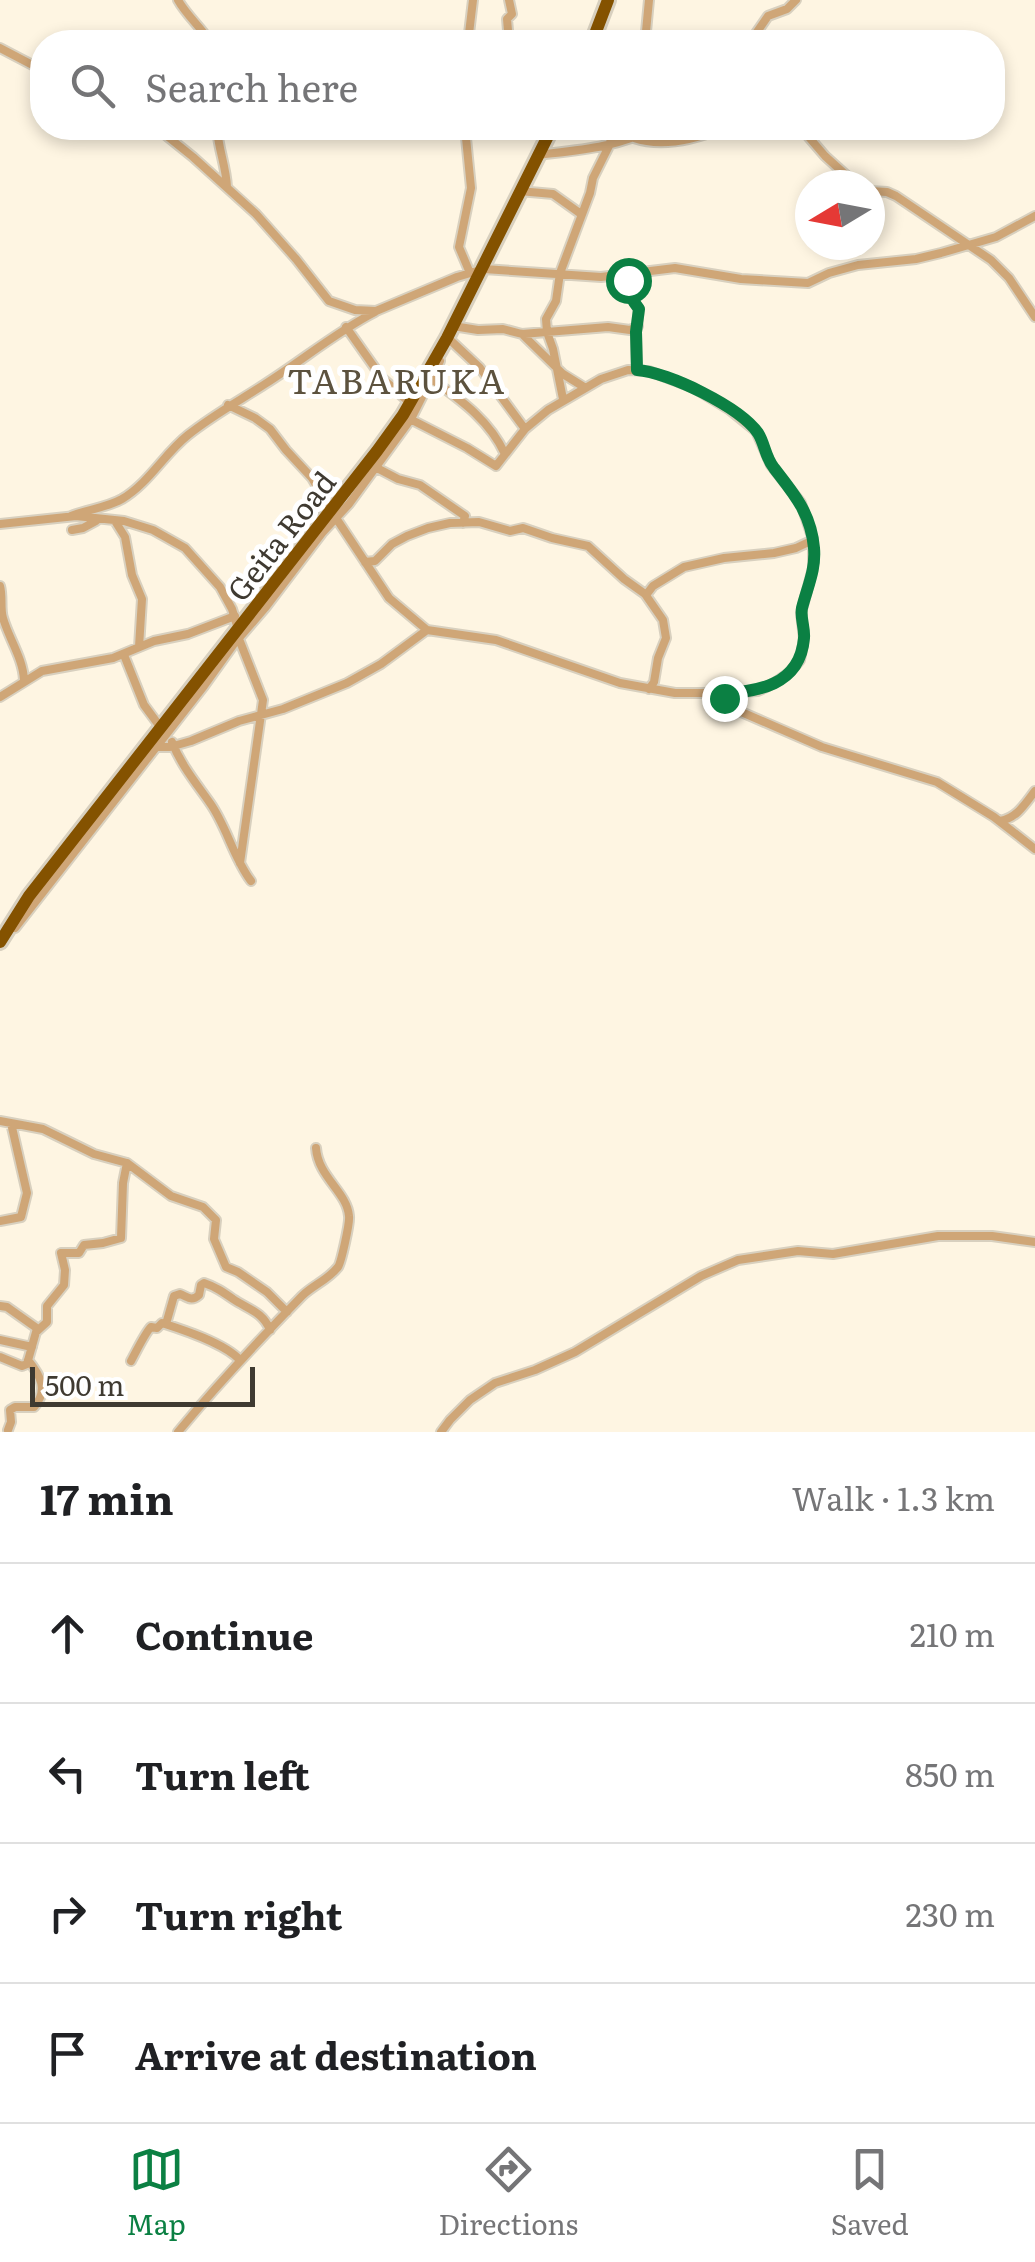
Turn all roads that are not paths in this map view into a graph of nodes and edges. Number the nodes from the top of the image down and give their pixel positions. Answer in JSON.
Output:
{"nodes":[{"id":1,"x":178,"y":0,"type":"edge"},
{"id":2,"x":474,"y":0,"type":"edge"},
{"id":3,"x":509,"y":0,"type":"edge"},
{"id":4,"x":605,"y":0,"type":"edge"},
{"id":5,"x":650,"y":0,"type":"edge"},
{"id":6,"x":796,"y":0,"type":"edge"},
{"id":7,"x":201,"y":30,"type":"edge"},
{"id":8,"x":470,"y":30,"type":"edge"},
{"id":9,"x":508,"y":30,"type":"edge"},
{"id":10,"x":594,"y":30,"type":"edge"},
{"id":11,"x":646,"y":30,"type":"edge"},
{"id":12,"x":758,"y":30,"type":"edge"},
{"id":13,"x":0,"y":48,"type":"edge"},
{"id":14,"x":30,"y":64,"type":"edge"},
{"id":15,"x":170,"y":140,"type":"edge"},
{"id":16,"x":218,"y":140,"type":"edge"},
{"id":17,"x":466,"y":140,"type":"edge"},
{"id":18,"x":543,"y":140,"type":"edge"},
{"id":19,"x":610,"y":140,"type":"edge"},
{"id":20,"x":628,"y":140,"type":"edge"},
{"id":21,"x":646,"y":140,"type":"edge"},
{"id":22,"x":685,"y":140,"type":"edge"},
{"id":23,"x":811,"y":140,"type":"edge"},
{"id":24,"x":608,"y":146,"type":"junction"},
{"id":25,"x":537,"y":155,"type":"junction"},
{"id":26,"x":840,"y":170,"type":"edge"},
{"id":27,"x":227,"y":188,"type":"junction"},
{"id":28,"x":520,"y":191,"type":"junction"},
{"id":29,"x":885,"y":192,"type":"edge"},
{"id":30,"x":581,"y":214,"type":"junction"},
{"id":31,"x":1035,"y":216,"type":"edge"},
{"id":32,"x":969,"y":244,"type":"junction"},
{"id":33,"x":478,"y":271,"type":"junction"},
{"id":34,"x":560,"y":273,"type":"junction"},
{"id":35,"x":627,"y":274,"type":"junction"},
{"id":36,"x":376,"y":311,"type":"junction"},
{"id":37,"x":1035,"y":317,"type":"edge"},
{"id":38,"x":638,"y":326,"type":"junction"},
{"id":39,"x":346,"y":327,"type":"junction"},
{"id":40,"x":452,"y":332,"type":"junction"},
{"id":41,"x":547,"y":332,"type":"junction"},
{"id":42,"x":522,"y":334,"type":"junction"},
{"id":43,"x":557,"y":367,"type":"junction"},
{"id":44,"x":637,"y":370,"type":"junction"},
{"id":45,"x":429,"y":377,"type":"junction"},
{"id":46,"x":584,"y":387,"type":"junction"},
{"id":47,"x":563,"y":400,"type":"junction"},
{"id":48,"x":228,"y":405,"type":"junction"},
{"id":49,"x":408,"y":412,"type":"junction"},
{"id":50,"x":525,"y":430,"type":"junction"},
{"id":51,"x":505,"y":454,"type":"junction"},
{"id":52,"x":376,"y":467,"type":"junction"},
{"id":53,"x":334,"y":514,"type":"junction"},
{"id":54,"x":71,"y":516,"type":"junction"},
{"id":55,"x":100,"y":520,"type":"junction"},
{"id":56,"x":115,"y":521,"type":"junction"},
{"id":57,"x":464,"y":523,"type":"junction"},
{"id":58,"x":0,"y":524,"type":"edge"},
{"id":59,"x":72,"y":530,"type":"dead end"},
{"id":60,"x":813,"y":540,"type":"junction"},
{"id":61,"x":365,"y":562,"type":"junction"},
{"id":62,"x":0,"y":586,"type":"edge"},
{"id":63,"x":646,"y":595,"type":"junction"},
{"id":64,"x":238,"y":628,"type":"junction"},
{"id":65,"x":428,"y":630,"type":"junction"},
{"id":66,"x":139,"y":646,"type":"junction"},
{"id":67,"x":124,"y":655,"type":"junction"},
{"id":68,"x":24,"y":680,"type":"junction"},
{"id":69,"x":649,"y":688,"type":"junction"},
{"id":70,"x":718,"y":694,"type":"junction"},
{"id":71,"x":0,"y":697,"type":"edge"},
{"id":72,"x":261,"y":716,"type":"junction"},
{"id":73,"x":164,"y":731,"type":"junction"},
{"id":74,"x":173,"y":746,"type":"junction"},
{"id":75,"x":156,"y":747,"type":"junction"},
{"id":76,"x":1035,"y":791,"type":"edge"},
{"id":77,"x":1000,"y":821,"type":"junction"},
{"id":78,"x":1035,"y":849,"type":"edge"},
{"id":79,"x":240,"y":863,"type":"junction"},
{"id":80,"x":251,"y":881,"type":"dead end"},
{"id":81,"x":0,"y":942,"type":"edge"},
{"id":82,"x":0,"y":954,"type":"edge"},
{"id":83,"x":0,"y":1120,"type":"edge"},
{"id":84,"x":11,"y":1122,"type":"junction"},
{"id":85,"x":316,"y":1148,"type":"dead end"},
{"id":86,"x":127,"y":1163,"type":"junction"},
{"id":87,"x":0,"y":1221,"type":"edge"},
{"id":88,"x":1035,"y":1242,"type":"edge"},
{"id":89,"x":0,"y":1306,"type":"edge"},
{"id":90,"x":287,"y":1312,"type":"junction"},
{"id":91,"x":166,"y":1324,"type":"junction"},
{"id":92,"x":38,"y":1329,"type":"junction"},
{"id":93,"x":270,"y":1330,"type":"junction"},
{"id":94,"x":0,"y":1340,"type":"edge"},
{"id":95,"x":32,"y":1348,"type":"junction"},
{"id":96,"x":0,"y":1358,"type":"edge"},
{"id":97,"x":28,"y":1360,"type":"junction"},
{"id":98,"x":240,"y":1360,"type":"junction"},
{"id":99,"x":131,"y":1361,"type":"dead end"},
{"id":100,"x":7,"y":1429,"type":"edge"},
{"id":101,"x":178,"y":1432,"type":"edge"},
{"id":102,"x":441,"y":1432,"type":"edge"}],
"edges":[{"from":1,"to":7,"type":"street"},
{"from":2,"to":8,"type":"street"},
{"from":3,"to":9,"type":"street"},
{"from":4,"to":10,"type":"highway"},
{"from":5,"to":11,"type":"street"},
{"from":6,"to":12,"type":"street"},
{"from":13,"to":14,"type":"street"},
{"from":15,"to":27,"type":"street"},
{"from":16,"to":27,"type":"street"},
{"from":17,"to":33,"type":"street"},
{"from":18,"to":25,"type":"highway","name":"Geita Road"},
{"from":19,"to":24,"type":"street"},
{"from":20,"to":24,"type":"street"},
{"from":21,"to":22,"type":"street"},
{"from":23,"to":26,"type":"street"},
{"from":24,"to":25,"type":"street"},
{"from":24,"to":30,"type":"street"},
{"from":25,"to":28,"type":"highway","name":"Geita Road"},
{"from":27,"to":36,"type":"street"},
{"from":28,"to":30,"type":"street"},
{"from":28,"to":33,"type":"highway","name":"Geita Road"},
{"from":29,"to":32,"type":"street"},
{"from":30,"to":34,"type":"street"},
{"from":31,"to":32,"type":"street"},
{"from":32,"to":35,"type":"street"},
{"from":32,"to":37,"type":"street"},
{"from":33,"to":34,"type":"street"},
{"from":33,"to":36,"type":"street"},
{"from":33,"to":40,"type":"highway","name":"Geita Road"},
{"from":34,"to":35,"type":"street"},
{"from":34,"to":41,"type":"street"},
{"from":35,"to":38,"type":"street"},
{"from":36,"to":39,"type":"street"},
{"from":38,"to":41,"type":"street"},
{"from":38,"to":44,"type":"street"},
{"from":39,"to":48,"type":"street"},
{"from":39,"to":49,"type":"street"},
{"from":40,"to":42,"type":"street"},
{"from":40,"to":45,"type":"highway","name":"Geita Road"},
{"from":40,"to":50,"type":"street"},
{"from":41,"to":42,"type":"street"},
{"from":41,"to":43,"type":"street"},
{"from":42,"to":43,"type":"street"},
{"from":43,"to":46,"type":"street"},
{"from":43,"to":47,"type":"street"},
{"from":44,"to":46,"type":"street"},
{"from":44,"to":60,"type":"street"},
{"from":45,"to":49,"type":"highway","name":"Geita Road"},
{"from":45,"to":51,"type":"street"},
{"from":46,"to":47,"type":"street"},
{"from":47,"to":50,"type":"street"},
{"from":48,"to":53,"type":"street"},
{"from":48,"to":54,"type":"street"},
{"from":49,"to":51,"type":"street"},
{"from":49,"to":52,"type":"street"},
{"from":49,"to":53,"type":"highway","name":"Geita Road"},
{"from":50,"to":51,"type":"street"},
{"from":52,"to":53,"type":"street"},
{"from":52,"to":57,"type":"street"},
{"from":53,"to":61,"type":"street"},
{"from":53,"to":64,"type":"highway","name":"Geita Road"},
{"from":54,"to":55,"type":"street"},
{"from":54,"to":58,"type":"street"},
{"from":55,"to":56,"type":"street"},
{"from":55,"to":59,"type":"street"},
{"from":56,"to":64,"type":"street"},
{"from":56,"to":66,"type":"street"},
{"from":57,"to":61,"type":"street"},
{"from":57,"to":63,"type":"street"},
{"from":60,"to":63,"type":"street"},
{"from":60,"to":70,"type":"street"},
{"from":61,"to":65,"type":"street"},
{"from":62,"to":68,"type":"street"},
{"from":63,"to":69,"type":"street"},
{"from":64,"to":66,"type":"street"},
{"from":64,"to":72,"type":"street"},
{"from":64,"to":73,"type":"highway","name":"Geita Road"},
{"from":65,"to":69,"type":"street"},
{"from":65,"to":72,"type":"street"},
{"from":66,"to":67,"type":"street"},
{"from":67,"to":68,"type":"street"},
{"from":67,"to":73,"type":"street"},
{"from":68,"to":71,"type":"street"},
{"from":69,"to":70,"type":"street"},
{"from":70,"to":77,"type":"street"},
{"from":72,"to":74,"type":"street"},
{"from":72,"to":79,"type":"street"},
{"from":73,"to":74,"type":"street"},
{"from":73,"to":75,"type":"street"},
{"from":73,"to":81,"type":"highway","name":"Geita Road"},
{"from":74,"to":75,"type":"street"},
{"from":74,"to":79,"type":"street"},
{"from":75,"to":82,"type":"street"},
{"from":76,"to":77,"type":"street"},
{"from":77,"to":78,"type":"street"},
{"from":79,"to":80,"type":"street"},
{"from":83,"to":84,"type":"street"},
{"from":84,"to":86,"type":"street"},
{"from":84,"to":87,"type":"street"},
{"from":85,"to":90,"type":"street"},
{"from":86,"to":90,"type":"street"},
{"from":86,"to":92,"type":"street"},
{"from":88,"to":102,"type":"street"},
{"from":89,"to":92,"type":"street"},
{"from":90,"to":93,"type":"street"},
{"from":91,"to":93,"type":"street"},
{"from":91,"to":98,"type":"street"},
{"from":91,"to":99,"type":"street"},
{"from":92,"to":95,"type":"street"},
{"from":93,"to":98,"type":"street"},
{"from":94,"to":95,"type":"street"},
{"from":95,"to":97,"type":"street"},
{"from":96,"to":97,"type":"street"},
{"from":97,"to":100,"type":"street"},
{"from":98,"to":101,"type":"street"}]}
